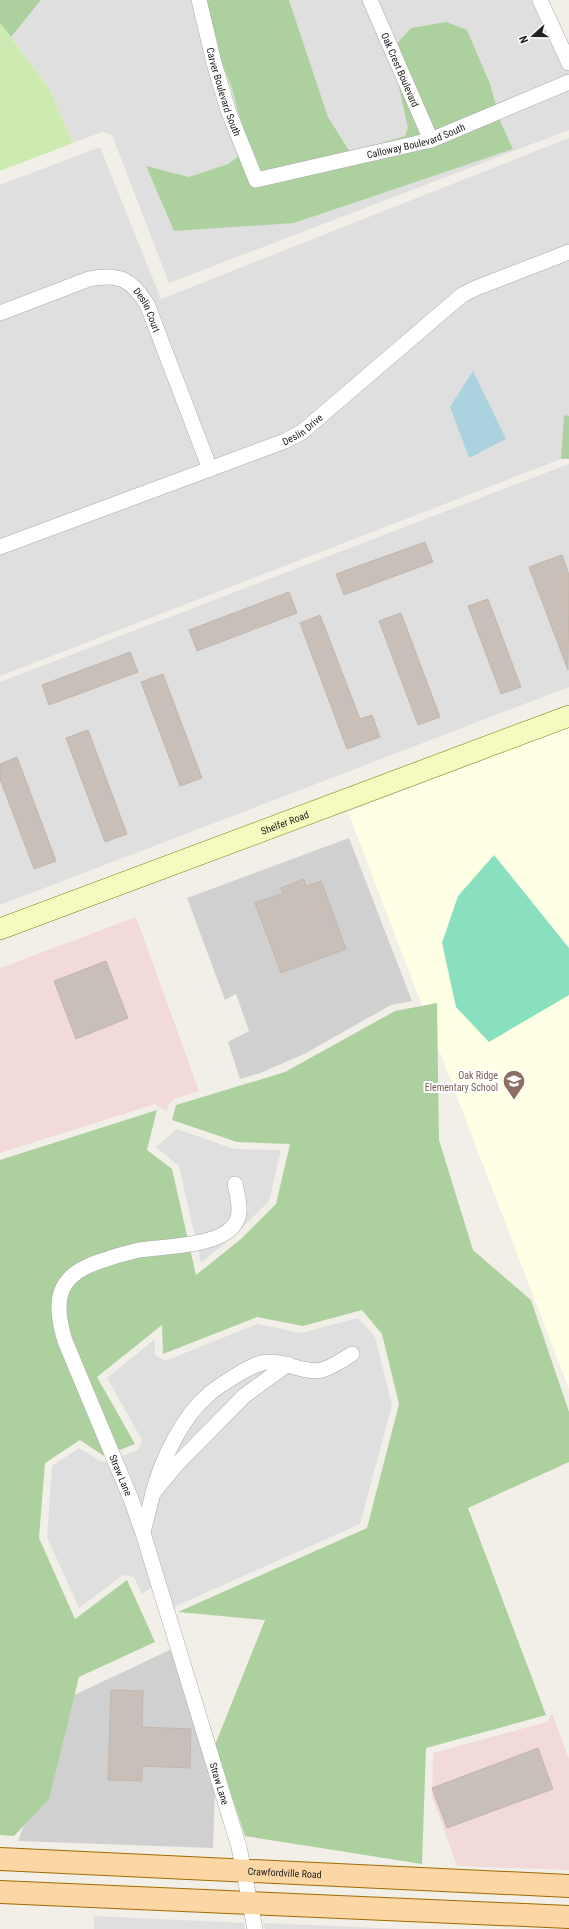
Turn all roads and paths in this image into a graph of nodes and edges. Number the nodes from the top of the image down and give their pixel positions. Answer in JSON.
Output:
{"nodes":[{"id":1,"x":199,"y":0,"type":"edge"},
{"id":2,"x":370,"y":0,"type":"edge"},
{"id":3,"x":540,"y":0,"type":"edge"},
{"id":4,"x":569,"y":63,"type":"edge"},
{"id":5,"x":569,"y":82,"type":"edge"},
{"id":6,"x":431,"y":140,"type":"junction"},
{"id":7,"x":256,"y":180,"type":"joint"},
{"id":8,"x":569,"y":252,"type":"edge"},
{"id":9,"x":0,"y":313,"type":"edge"},
{"id":10,"x":210,"y":469,"type":"junction"},
{"id":11,"x":0,"y":547,"type":"edge"},
{"id":12,"x":569,"y":716,"type":"edge"},
{"id":13,"x":0,"y":929,"type":"edge"},
{"id":14,"x":235,"y":1184,"type":"dead end"},
{"id":15,"x":352,"y":1354,"type":"dead end"},
{"id":16,"x":288,"y":1364,"type":"junction"},
{"id":17,"x":153,"y":1493,"type":"junction"},
{"id":18,"x":143,"y":1533,"type":"junction"},
{"id":19,"x":0,"y":1859,"type":"edge"},
{"id":20,"x":246,"y":1886,"type":"junction"},
{"id":21,"x":569,"y":1886,"type":"edge"},
{"id":22,"x":0,"y":1892,"type":"edge"},
{"id":23,"x":569,"y":1917,"type":"edge"},
{"id":24,"x":524,"y":1922,"type":"edge"},
{"id":25,"x":255,"y":1929,"type":"edge"}],
"edges":[{"from":1,"to":7,"type":"street","name":"Carver Boulevard South"},
{"from":2,"to":6,"type":"street","name":"Oak Crest Boulevard"},
{"from":3,"to":4,"type":"street"},
{"from":5,"to":6,"type":"street","name":"Calloway Boulevard South"},
{"from":6,"to":7,"type":"street","name":"Calloway Boulevard South"},
{"from":8,"to":10,"type":"street","name":"Deslin Drive"},
{"from":9,"to":10,"type":"street","name":"Deslin Court"},
{"from":10,"to":11,"type":"street","name":"Deslin Drive"},
{"from":12,"to":13,"type":"street","name":"Shelfer Road"},
{"from":14,"to":18,"type":"street","name":"Straw Lane"},
{"from":15,"to":16,"type":"street"},
{"from":16,"to":17,"type":"street"},
{"from":16,"to":17,"type":"street"},
{"from":17,"to":18,"type":"street"},
{"from":18,"to":20,"type":"street","name":"Straw Lane"},
{"from":19,"to":20,"type":"main road","name":"Crawfordville Road"},
{"from":20,"to":21,"type":"main road","name":"Crawfordville Road"},
{"from":20,"to":22,"type":"main road","name":"Crawfordville Road"},
{"from":20,"to":24,"type":"main road","name":"Crawfordville Road"},
{"from":20,"to":25,"type":"street","name":"Straw Lane"},
{"from":23,"to":24,"type":"main road","name":"Crawfordville Road"}]}
